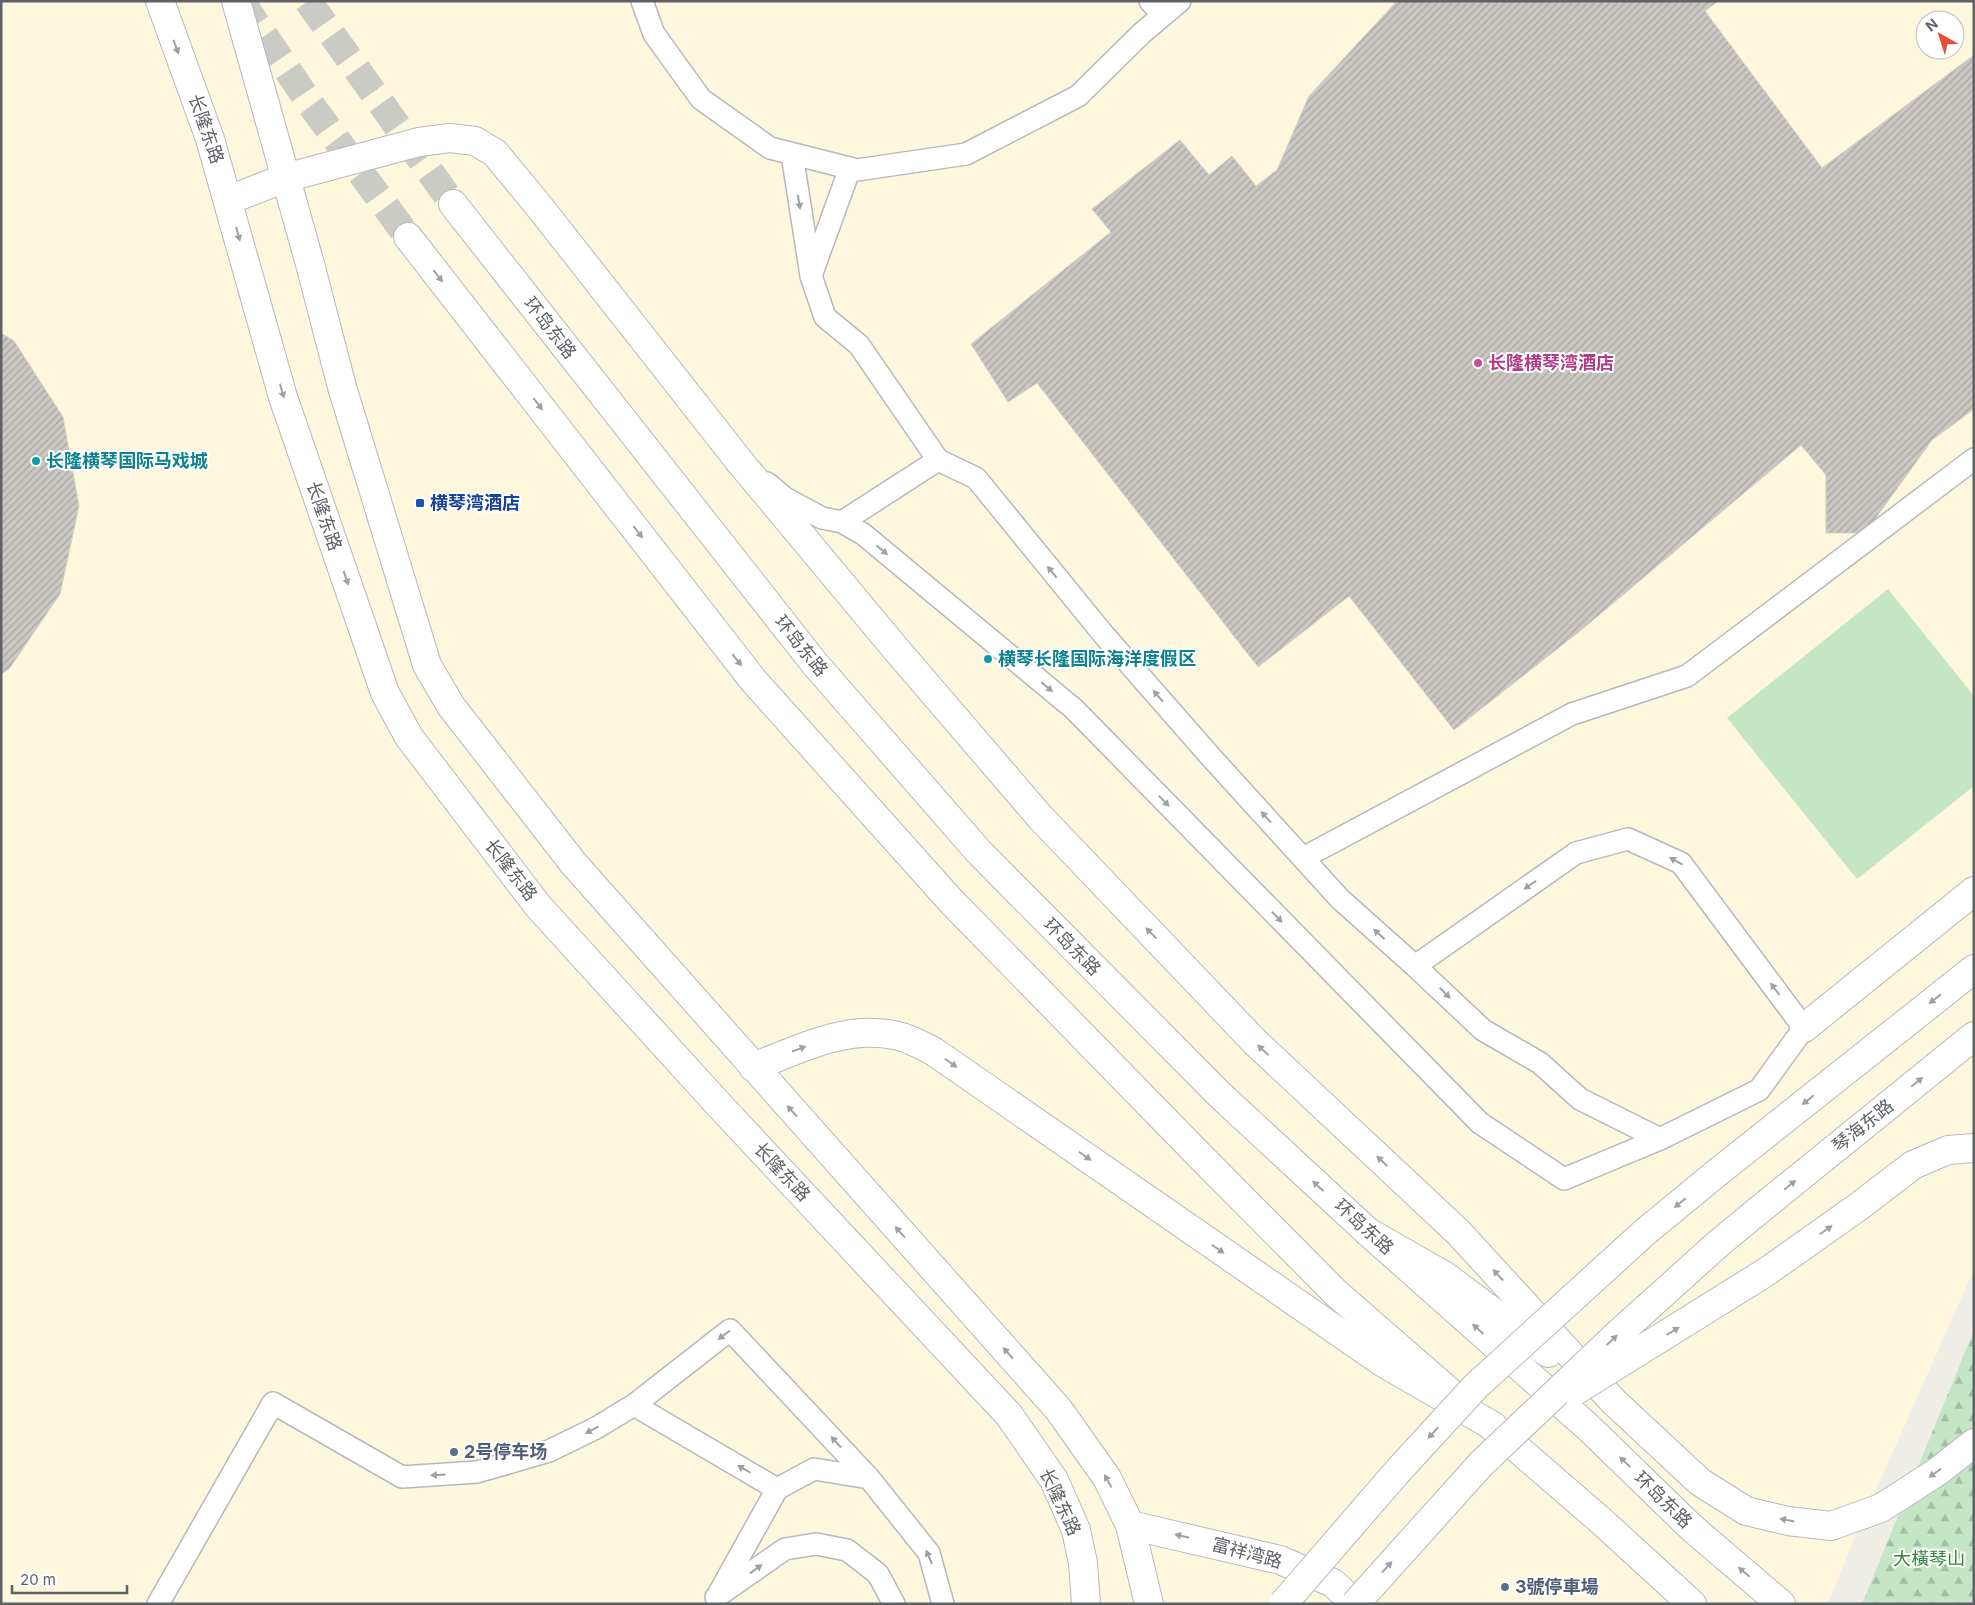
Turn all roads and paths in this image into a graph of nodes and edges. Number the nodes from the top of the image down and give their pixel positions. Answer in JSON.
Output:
{"nodes":[{"id":1,"x":160,"y":1,"type":"edge"},
{"id":2,"x":236,"y":1,"type":"edge"},
{"id":3,"x":642,"y":1,"type":"edge"},
{"id":4,"x":1180,"y":1,"type":"edge"},
{"id":5,"x":1157,"y":8,"type":"edge"},
{"id":6,"x":792,"y":154,"type":"junction"},
{"id":7,"x":850,"y":168,"type":"junction"},
{"id":8,"x":285,"y":178,"type":"junction"},
{"id":9,"x":229,"y":200,"type":"junction"},
{"id":10,"x":453,"y":204,"type":"tunnel mouth"},
{"id":11,"x":408,"y":237,"type":"tunnel mouth"},
{"id":12,"x":812,"y":276,"type":"junction"},
{"id":13,"x":1974,"y":459,"type":"edge"},
{"id":14,"x":938,"y":460,"type":"junction"},
{"id":15,"x":740,"y":462,"type":"junction"},
{"id":16,"x":842,"y":522,"type":"junction"},
{"id":17,"x":1303,"y":858,"type":"junction"},
{"id":18,"x":1974,"y":891,"type":"edge"},
{"id":19,"x":1415,"y":966,"type":"junction"},
{"id":20,"x":1974,"y":969,"type":"edge"},
{"id":21,"x":1804,"y":1028,"type":"junction"},
{"id":22,"x":1974,"y":1036,"type":"edge"},
{"id":23,"x":753,"y":1067,"type":"junction"},
{"id":24,"x":1660,"y":1138,"type":"junction"},
{"id":25,"x":1974,"y":1148,"type":"edge"},
{"id":26,"x":1368,"y":1232,"type":"junction"},
{"id":27,"x":1613,"y":1401,"type":"junction"},
{"id":28,"x":634,"y":1404,"type":"junction"},
{"id":29,"x":1527,"y":1420,"type":"junction"},
{"id":30,"x":1493,"y":1426,"type":"junction"},
{"id":31,"x":1974,"y":1443,"type":"edge"},
{"id":32,"x":869,"y":1478,"type":"junction"},
{"id":33,"x":777,"y":1488,"type":"junction"},
{"id":34,"x":1130,"y":1524,"type":"junction"},
{"id":35,"x":714,"y":1601,"type":"edge"},
{"id":36,"x":158,"y":1604,"type":"edge"},
{"id":37,"x":894,"y":1604,"type":"edge"},
{"id":38,"x":943,"y":1604,"type":"edge"},
{"id":39,"x":1086,"y":1604,"type":"edge"},
{"id":40,"x":1149,"y":1604,"type":"edge"},
{"id":41,"x":1283,"y":1604,"type":"edge"},
{"id":42,"x":1355,"y":1604,"type":"edge"},
{"id":43,"x":1692,"y":1604,"type":"edge"},
{"id":44,"x":1781,"y":1604,"type":"edge"}],
"edges":[{"from":1,"to":9,"type":"street","name":"长隆东路","one_way":true},
{"from":2,"to":8,"type":"street"},
{"from":3,"to":6,"type":"lane"},
{"from":4,"to":5,"type":"lane"},
{"from":5,"to":7,"type":"lane"},
{"from":6,"to":7,"type":"lane"},
{"from":6,"to":12,"type":"lane","one_way":true},
{"from":7,"to":12,"type":"lane"},
{"from":8,"to":9,"type":"street"},
{"from":8,"to":15,"type":"street"},
{"from":8,"to":23,"type":"street"},
{"from":9,"to":39,"type":"street","name":"长隆东路","one_way":true},
{"from":26,"to":10,"type":"street","name":"环岛东路","one_way":true},
{"from":11,"to":30,"type":"street","one_way":true},
{"from":12,"to":14,"type":"lane"},
{"from":13,"to":17,"type":"lane"},
{"from":14,"to":16,"type":"lane"},
{"from":17,"to":14,"type":"lane","one_way":true},
{"from":15,"to":16,"type":"lane"},
{"from":27,"to":15,"type":"street","one_way":true},
{"from":16,"to":24,"type":"lane","one_way":true},
{"from":19,"to":17,"type":"lane","one_way":true},
{"from":18,"to":21,"type":"street"},
{"from":21,"to":19,"type":"lane","one_way":true},
{"from":19,"to":24,"type":"lane","one_way":true},
{"from":20,"to":41,"type":"street","one_way":true,"bridge":true},
{"from":21,"to":24,"type":"lane"},
{"from":29,"to":22,"type":"street","name":"琴海东路","one_way":true,"bridge":true},
{"from":23,"to":30,"type":"street","one_way":true},
{"from":34,"to":23,"type":"street","one_way":true},
{"from":29,"to":25,"type":"street","one_way":true,"bridge":true},
{"from":26,"to":27,"type":"street"},
{"from":44,"to":26,"type":"street","name":"环岛东路","one_way":true},
{"from":31,"to":27,"type":"street","one_way":true},
{"from":32,"to":28,"type":"lane","one_way":true},
{"from":33,"to":28,"type":"lane","one_way":true},
{"from":28,"to":36,"type":"lane","one_way":true},
{"from":42,"to":29,"type":"street","one_way":true,"bridge":true},
{"from":30,"to":43,"type":"street"},
{"from":32,"to":33,"type":"lane"},
{"from":38,"to":32,"type":"lane","one_way":true},
{"from":33,"to":35,"type":"lane"},
{"from":34,"to":40,"type":"street"},
{"from":42,"to":34,"type":"street","name":"富祥湾路","one_way":true},
{"from":35,"to":37,"type":"lane","one_way":true}]}
